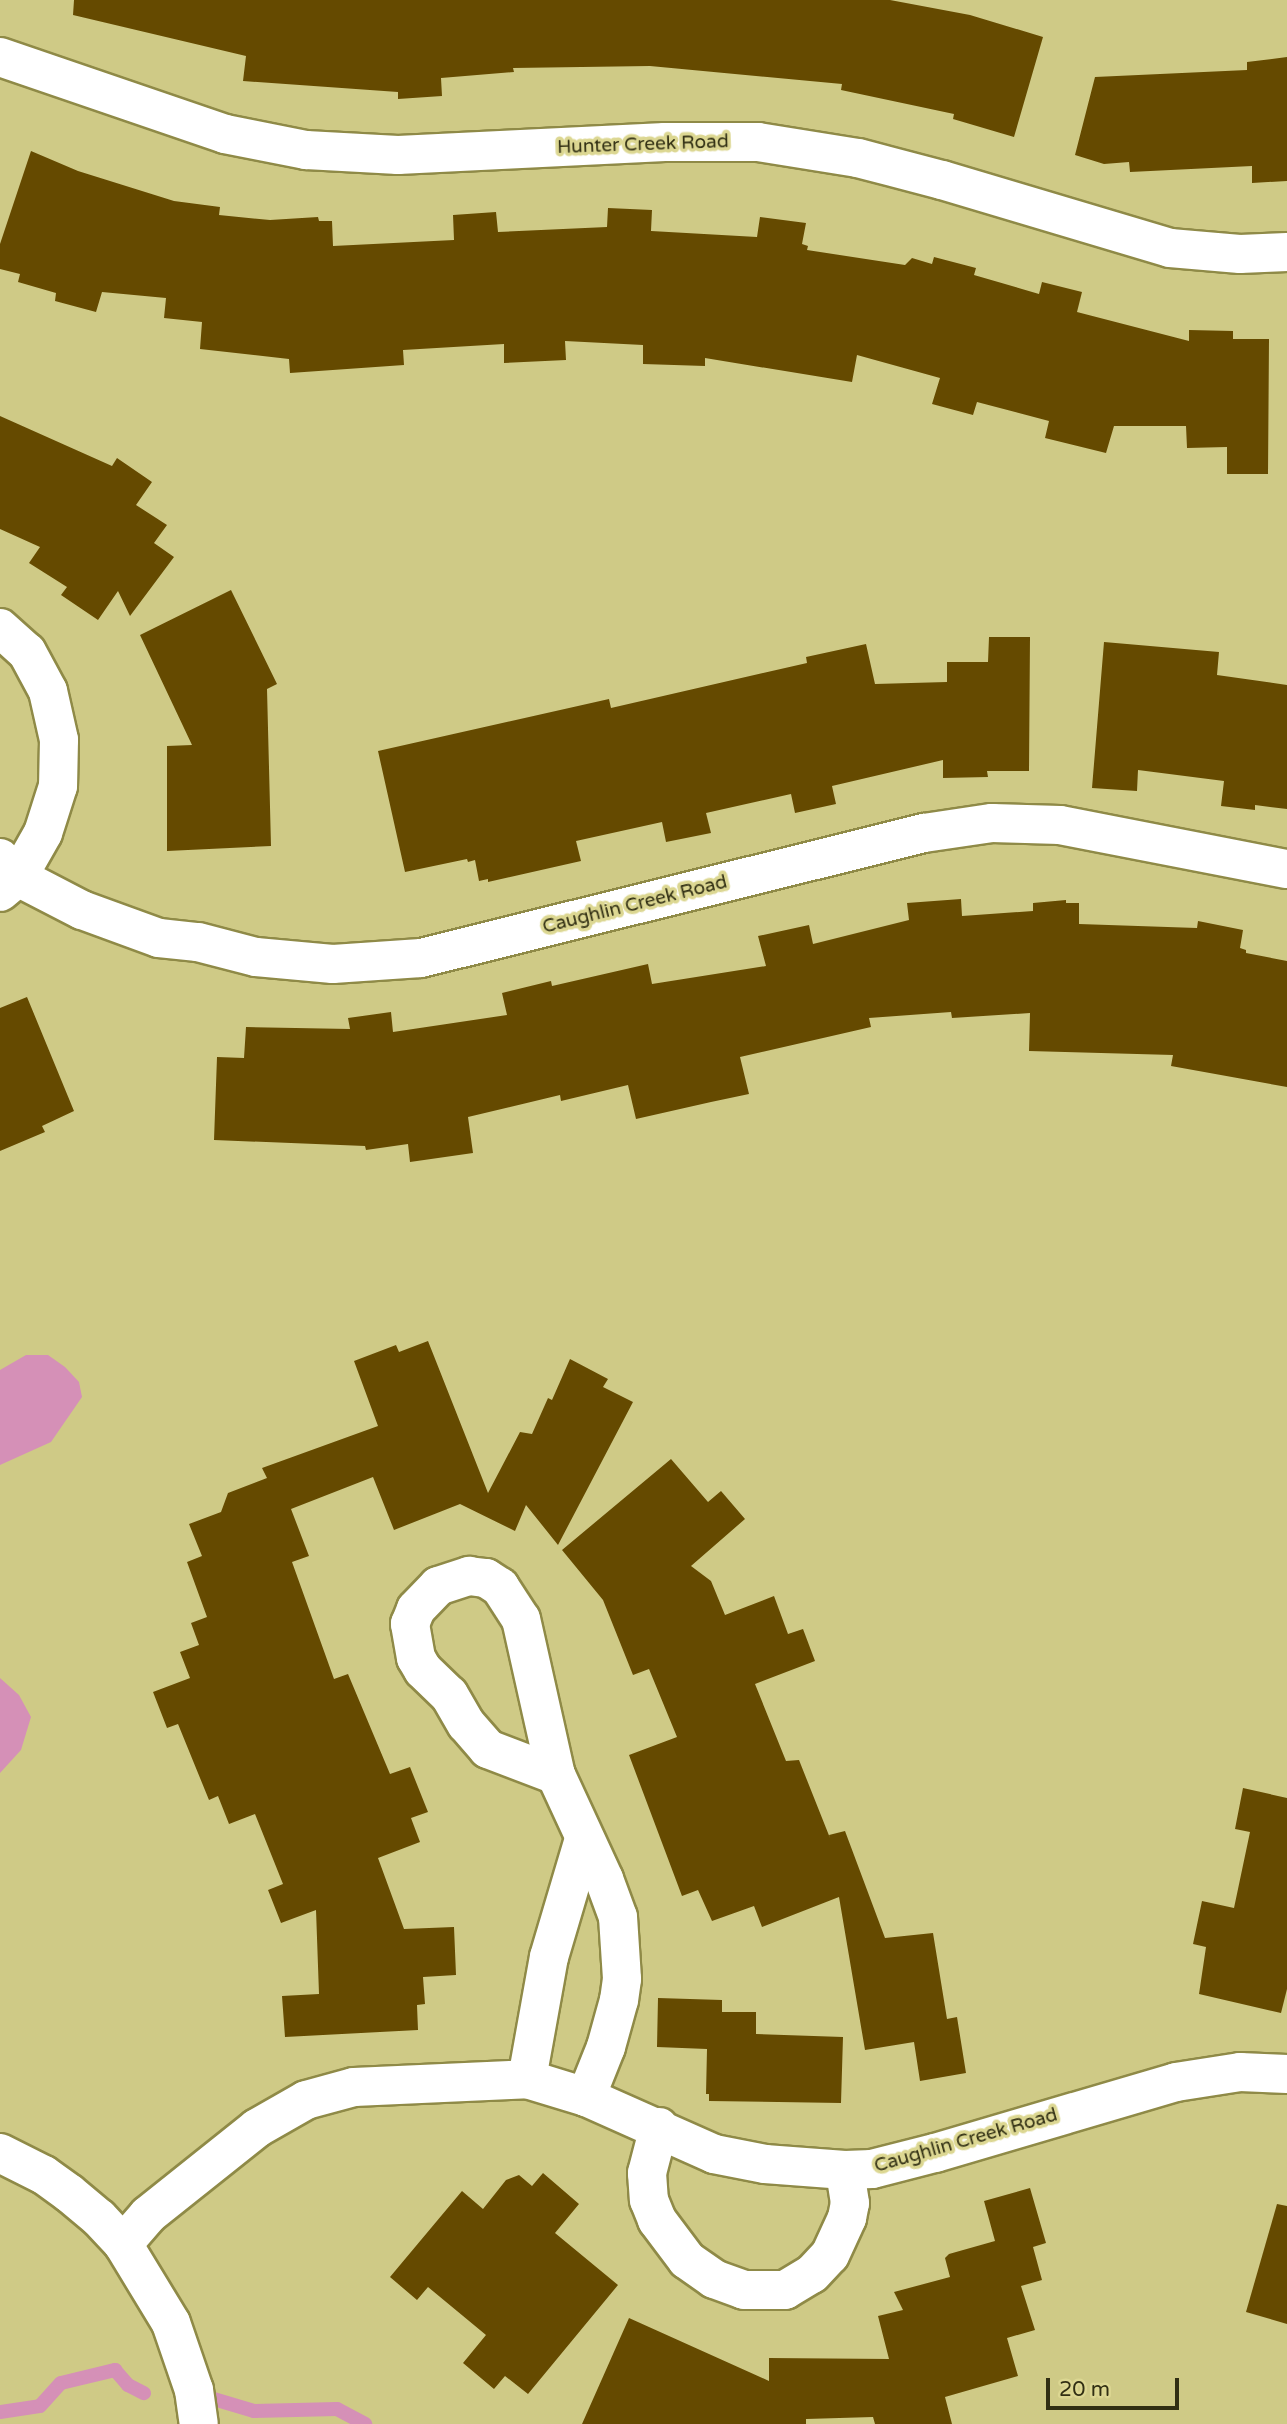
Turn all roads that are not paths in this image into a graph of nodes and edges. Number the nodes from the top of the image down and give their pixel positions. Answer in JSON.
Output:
{"nodes":[{"id":1,"x":0,"y":57,"type":"edge"},
{"id":2,"x":1287,"y":252,"type":"edge"},
{"id":3,"x":0,"y":628,"type":"edge"},
{"id":4,"x":1287,"y":869,"type":"edge"},
{"id":5,"x":6,"y":876,"type":"edge"},
{"id":6,"x":556,"y":1776,"type":"junction"},
{"id":7,"x":584,"y":1839,"type":"junction"},
{"id":8,"x":1287,"y":2074,"type":"edge"},
{"id":9,"x":527,"y":2079,"type":"junction"},
{"id":10,"x":586,"y":2097,"type":"junction"},
{"id":11,"x":659,"y":2127,"type":"junction"},
{"id":12,"x":0,"y":2153,"type":"edge"},
{"id":13,"x":845,"y":2170,"type":"junction"},
{"id":14,"x":122,"y":2244,"type":"junction"},
{"id":15,"x":200,"y":2424,"type":"edge"}],
"edges":[{"from":1,"to":2,"type":"street","name":"Hunter Creek Road"},
{"from":3,"to":5,"type":"street"},
{"from":4,"to":5,"type":"street","name":"Caughlin Creek Road"},
{"from":6,"to":6,"type":"street"},
{"from":6,"to":7,"type":"street"},
{"from":7,"to":9,"type":"street"},
{"from":7,"to":10,"type":"street"},
{"from":8,"to":13,"type":"street","name":"Caughlin Creek Road"},
{"from":9,"to":10,"type":"street","name":"Caughlin Creek Road"},
{"from":9,"to":14,"type":"street","name":"Caughlin Creek Road"},
{"from":10,"to":11,"type":"street","name":"Caughlin Creek Road"},
{"from":11,"to":13,"type":"street","name":"Caughlin Creek Road"},
{"from":11,"to":13,"type":"street"},
{"from":12,"to":14,"type":"street"},
{"from":14,"to":15,"type":"street"}]}
